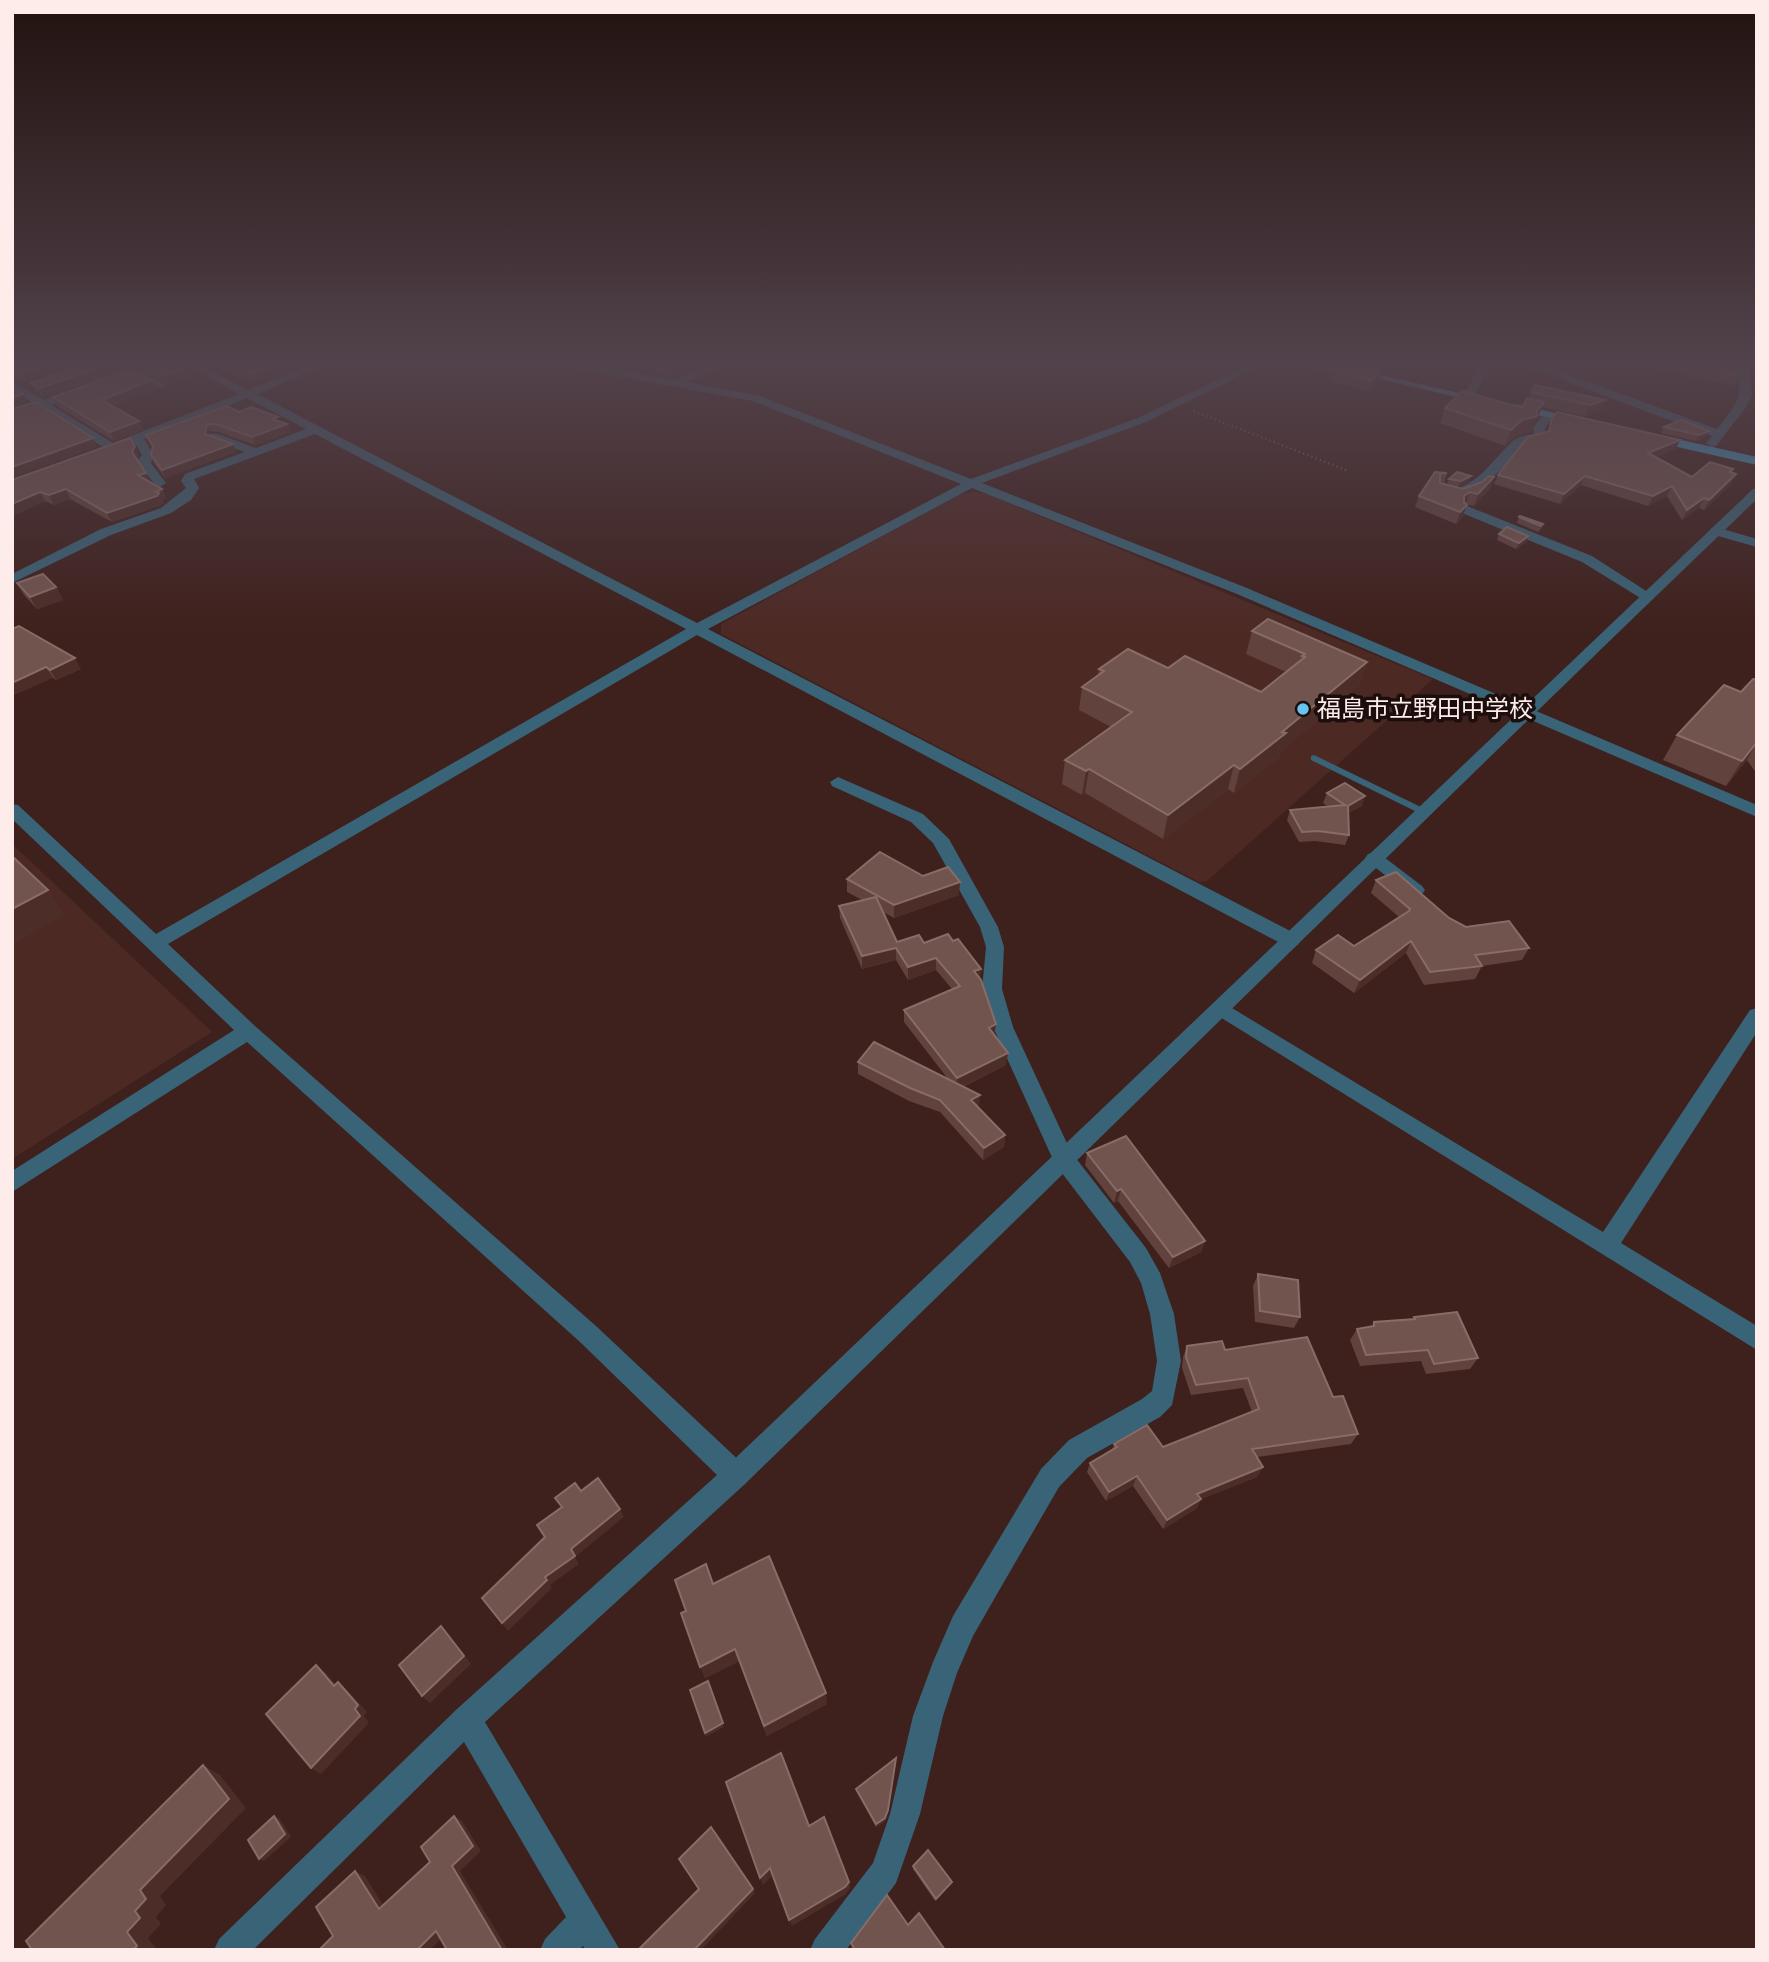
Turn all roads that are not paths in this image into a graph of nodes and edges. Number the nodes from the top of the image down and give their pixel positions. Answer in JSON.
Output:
{"nodes":[{"id":1,"x":146,"y":453,"type":"edge"},
{"id":2,"x":255,"y":453,"type":"edge"},
{"id":3,"x":363,"y":453,"type":"edge"},
{"id":4,"x":892,"y":453,"type":"edge"},
{"id":5,"x":1055,"y":453,"type":"edge"},
{"id":6,"x":1510,"y":453,"type":"edge"},
{"id":7,"x":1719,"y":453,"type":"edge"},
{"id":8,"x":1757,"y":461,"type":"edge"},
{"id":9,"x":160,"y":483,"type":"dead end"},
{"id":10,"x":971,"y":484,"type":"junction"},
{"id":11,"x":1442,"y":490,"type":"edge"},
{"id":12,"x":1757,"y":492,"type":"edge"},
{"id":13,"x":1467,"y":510,"type":"edge"},
{"id":14,"x":1716,"y":531,"type":"junction"},
{"id":15,"x":1757,"y":543,"type":"edge"},
{"id":16,"x":12,"y":579,"type":"edge"},
{"id":17,"x":1647,"y":596,"type":"junction"},
{"id":18,"x":699,"y":628,"type":"junction"},
{"id":19,"x":1526,"y":712,"type":"junction"},
{"id":20,"x":1314,"y":758,"type":"dead end"},
{"id":21,"x":838,"y":782,"type":"dead end"},
{"id":22,"x":12,"y":809,"type":"edge"},
{"id":23,"x":1422,"y":811,"type":"junction"},
{"id":24,"x":1757,"y":812,"type":"edge"},
{"id":25,"x":1374,"y":858,"type":"junction"},
{"id":26,"x":1429,"y":901,"type":"edge"},
{"id":27,"x":1292,"y":940,"type":"junction"},
{"id":28,"x":155,"y":943,"type":"junction"},
{"id":29,"x":1222,"y":1009,"type":"junction"},
{"id":30,"x":1757,"y":1015,"type":"edge"},
{"id":31,"x":248,"y":1031,"type":"junction"},
{"id":32,"x":1063,"y":1158,"type":"junction"},
{"id":33,"x":12,"y":1182,"type":"edge"},
{"id":34,"x":1607,"y":1246,"type":"junction"},
{"id":35,"x":1757,"y":1339,"type":"edge"},
{"id":36,"x":737,"y":1475,"type":"junction"},
{"id":37,"x":467,"y":1719,"type":"junction"},
{"id":38,"x":586,"y":1920,"type":"junction"},
{"id":39,"x":230,"y":1950,"type":"edge"},
{"id":40,"x":555,"y":1950,"type":"edge"},
{"id":41,"x":604,"y":1950,"type":"edge"},
{"id":42,"x":826,"y":1950,"type":"edge"}],
"edges":[{"from":1,"to":9,"type":"street"},
{"from":2,"to":16,"type":"street"},
{"from":3,"to":18,"type":"street"},
{"from":4,"to":10,"type":"street"},
{"from":5,"to":10,"type":"street"},
{"from":6,"to":11,"type":"street"},
{"from":7,"to":8,"type":"main road"},
{"from":10,"to":18,"type":"street"},
{"from":10,"to":19,"type":"street"},
{"from":12,"to":14,"type":"street"},
{"from":13,"to":17,"type":"street"},
{"from":14,"to":15,"type":"street"},
{"from":14,"to":17,"type":"street"},
{"from":17,"to":19,"type":"street"},
{"from":18,"to":27,"type":"street"},
{"from":18,"to":28,"type":"street"},
{"from":19,"to":23,"type":"street"},
{"from":19,"to":24,"type":"street"},
{"from":20,"to":23,"type":"lane"},
{"from":21,"to":32,"type":"street"},
{"from":22,"to":28,"type":"street"},
{"from":23,"to":25,"type":"street"},
{"from":25,"to":26,"type":"street"},
{"from":25,"to":27,"type":"street"},
{"from":27,"to":29,"type":"street"},
{"from":28,"to":31,"type":"street"},
{"from":29,"to":32,"type":"street"},
{"from":29,"to":34,"type":"street"},
{"from":30,"to":34,"type":"street"},
{"from":31,"to":33,"type":"street"},
{"from":31,"to":36,"type":"street"},
{"from":32,"to":36,"type":"street"},
{"from":32,"to":42,"type":"street"},
{"from":34,"to":35,"type":"street"},
{"from":36,"to":37,"type":"street"},
{"from":37,"to":38,"type":"street"},
{"from":37,"to":39,"type":"street"},
{"from":38,"to":40,"type":"street"},
{"from":38,"to":41,"type":"street"}]}
